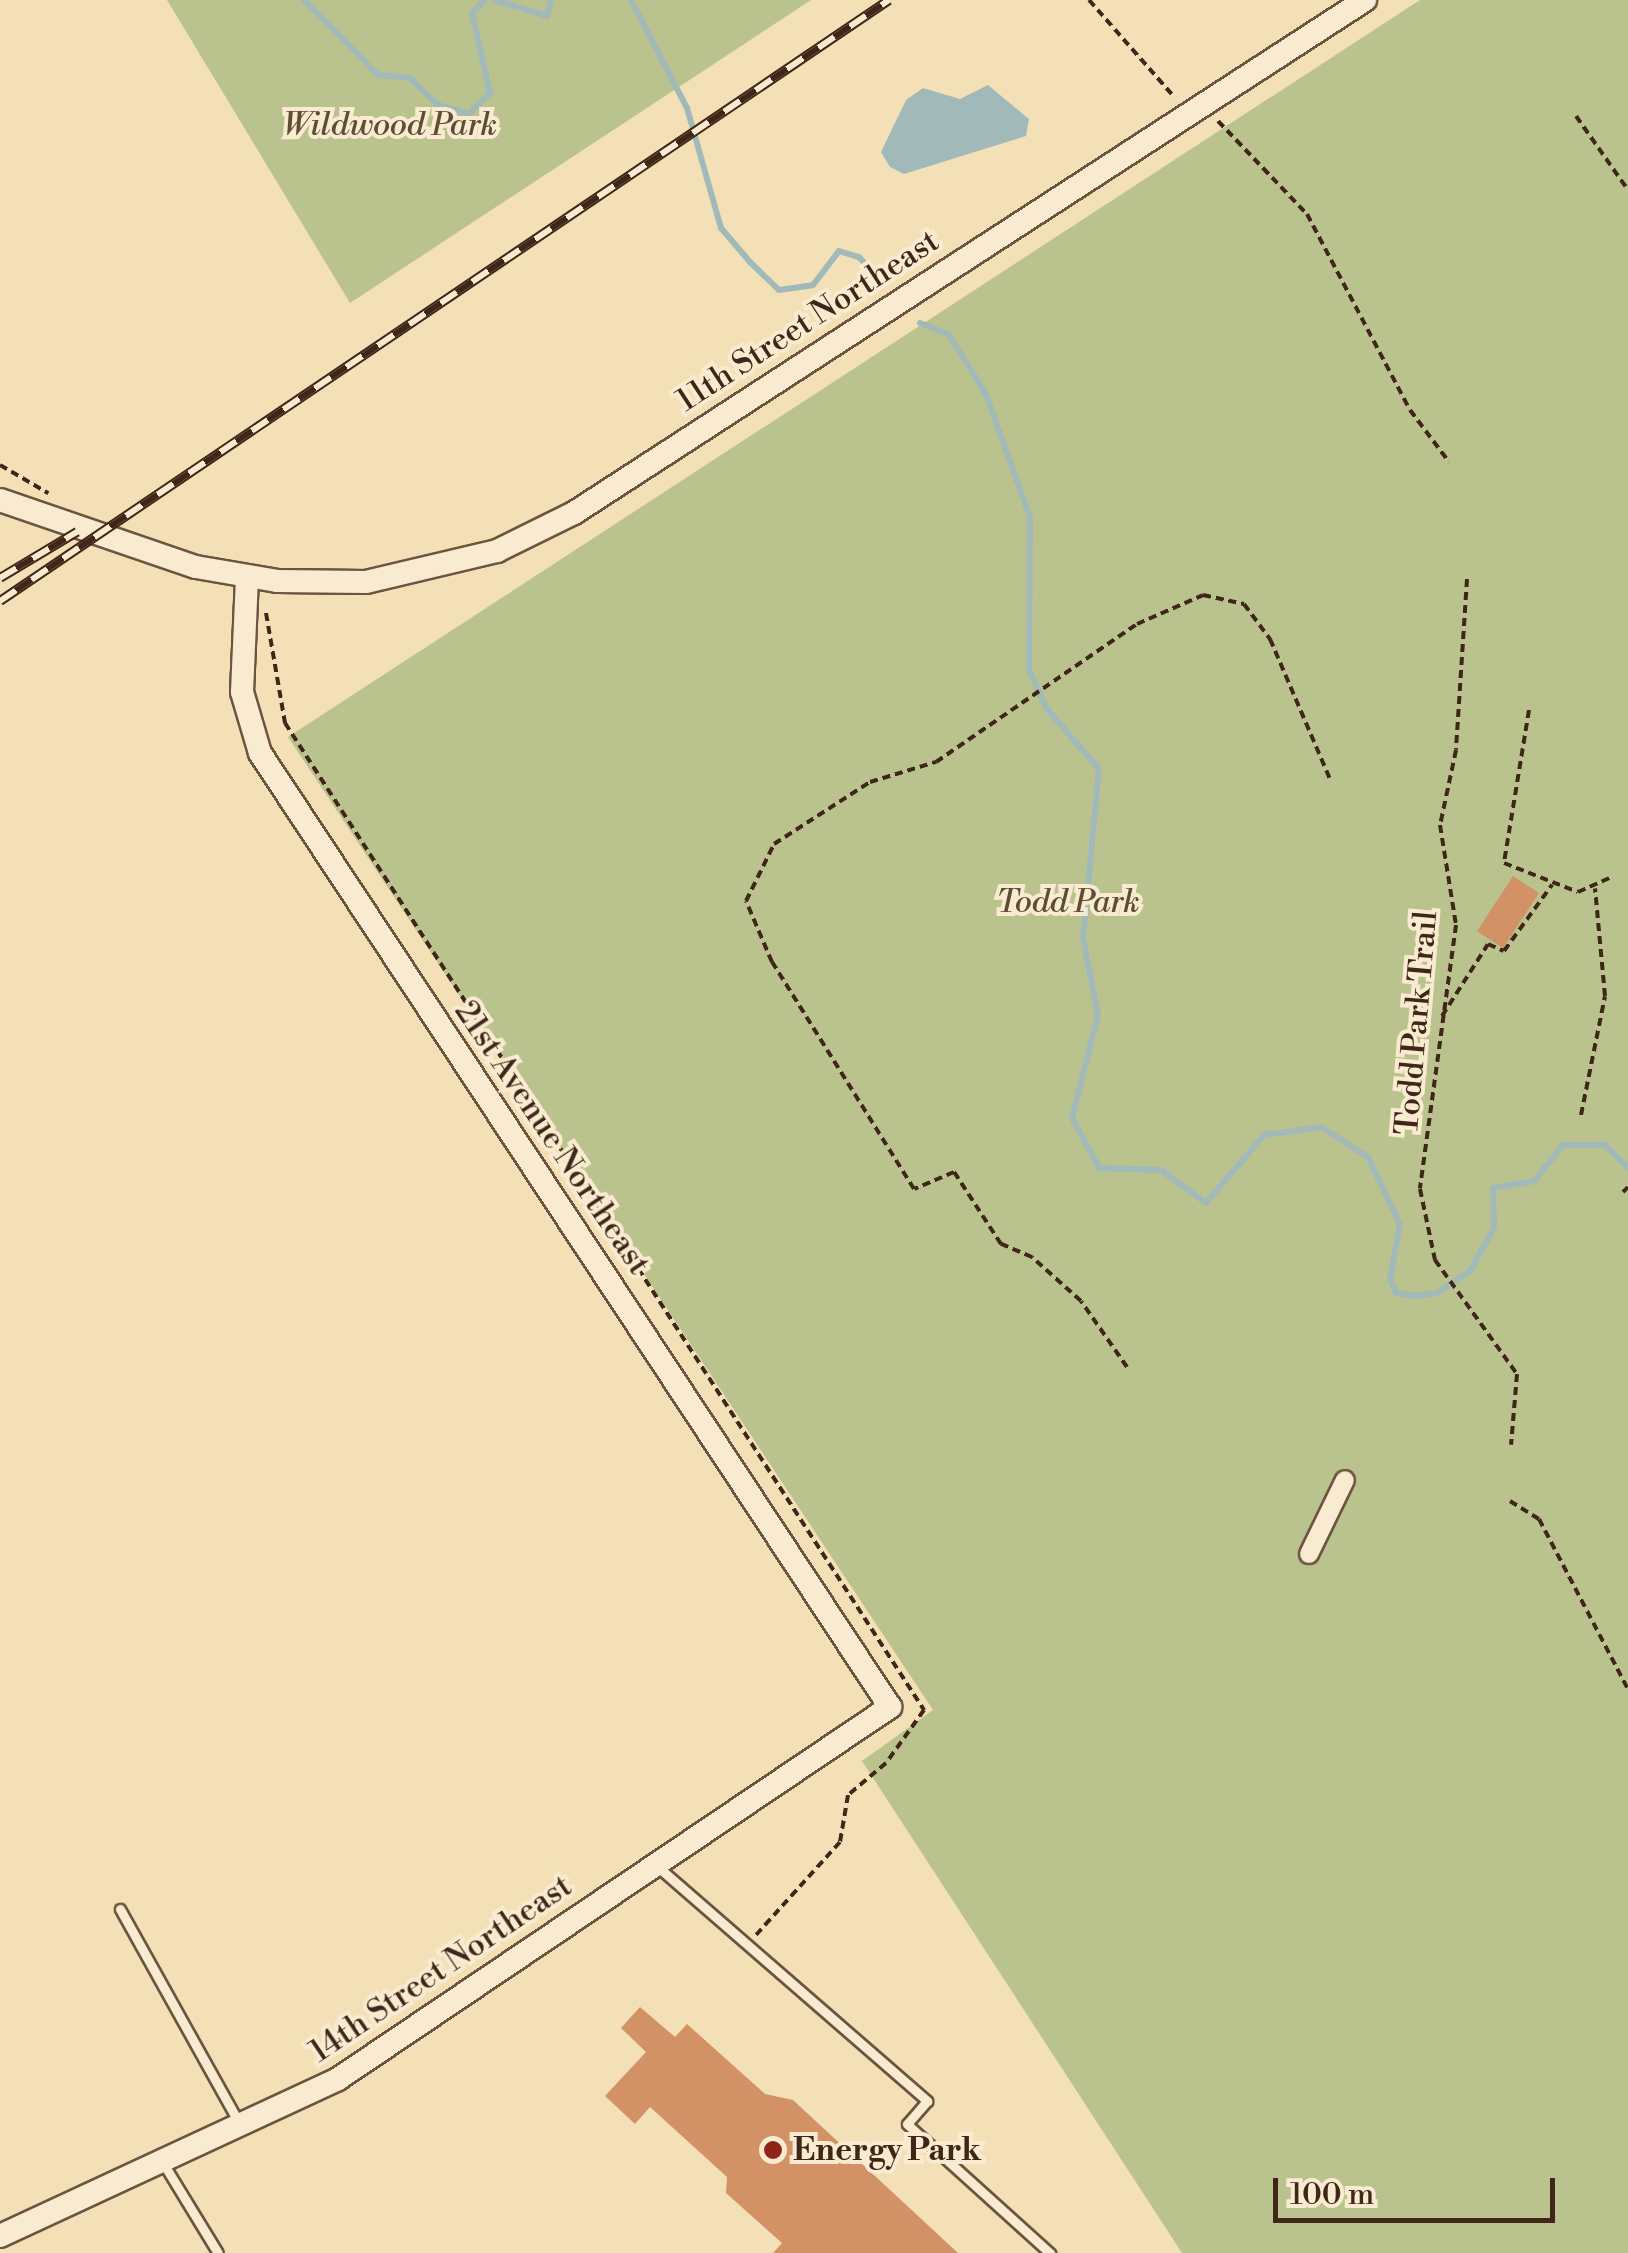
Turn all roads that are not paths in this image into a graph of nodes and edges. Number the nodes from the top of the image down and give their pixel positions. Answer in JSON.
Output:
{"nodes":[{"id":1,"x":1364,"y":0,"type":"edge"},
{"id":2,"x":0,"y":500,"type":"edge"},
{"id":3,"x":247,"y":578,"type":"junction"},
{"id":4,"x":1346,"y":1480,"type":"dead end"},
{"id":5,"x":1309,"y":1554,"type":"dead end"},
{"id":6,"x":890,"y":1707,"type":"joint"},
{"id":7,"x":656,"y":1865,"type":"junction"},
{"id":8,"x":120,"y":1909,"type":"dead end"},
{"id":9,"x":242,"y":2128,"type":"junction"},
{"id":10,"x":163,"y":2163,"type":"junction"},
{"id":11,"x":0,"y":2236,"type":"edge"},
{"id":12,"x":218,"y":2253,"type":"edge"},
{"id":13,"x":1050,"y":2253,"type":"edge"}],
"edges":[{"from":1,"to":3,"type":"street","name":"11th Street Northeast"},
{"from":2,"to":3,"type":"street","name":"11th Street Northeast"},
{"from":3,"to":6,"type":"street","name":"21st Avenue Northeast"},
{"from":4,"to":5,"type":"street"},
{"from":6,"to":7,"type":"street","name":"14th Street Northeast"},
{"from":7,"to":9,"type":"street","name":"14th Street Northeast"},
{"from":7,"to":13,"type":"lane"},
{"from":8,"to":9,"type":"lane"},
{"from":9,"to":10,"type":"street","name":"14th Street Northeast"},
{"from":10,"to":11,"type":"street","name":"14th Street Northeast"},
{"from":10,"to":12,"type":"lane"}]}
